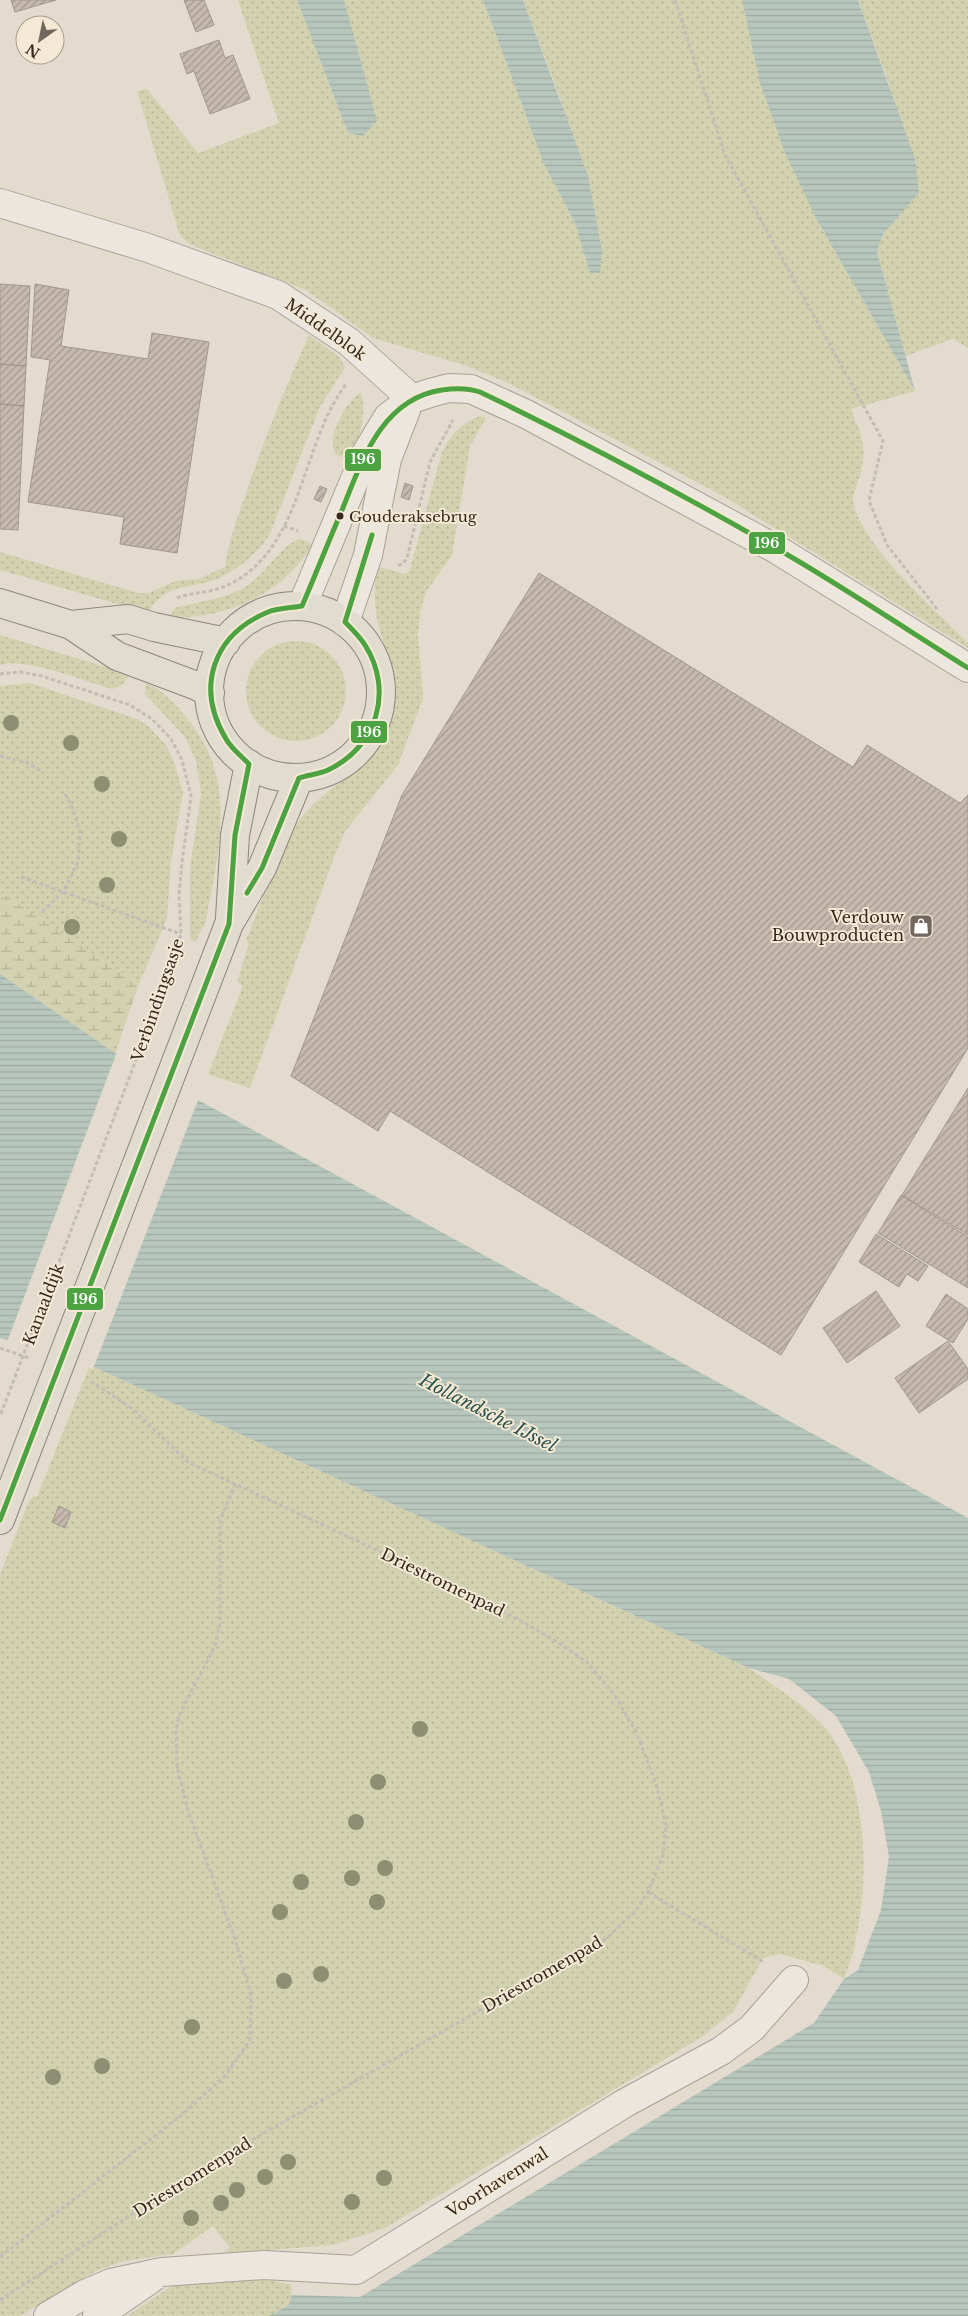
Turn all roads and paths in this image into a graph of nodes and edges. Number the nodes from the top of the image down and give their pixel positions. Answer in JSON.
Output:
{"nodes":[{"id":1,"x":675,"y":0,"type":"edge"},
{"id":2,"x":0,"y":204,"type":"edge"},
{"id":3,"x":368,"y":357,"type":"junction"},
{"id":4,"x":412,"y":399,"type":"junction"},
{"id":5,"x":285,"y":524,"type":"dead end"},
{"id":6,"x":0,"y":603,"type":"edge"},
{"id":7,"x":302,"y":606,"type":"junction"},
{"id":8,"x":939,"y":612,"type":"dead end"},
{"id":9,"x":345,"y":622,"type":"junction"},
{"id":10,"x":72,"y":625,"type":"junction"},
{"id":11,"x":226,"y":642,"type":"junction"},
{"id":12,"x":968,"y":668,"type":"edge"},
{"id":13,"x":0,"y":674,"type":"edge"},
{"id":14,"x":210,"y":693,"type":"junction"},
{"id":15,"x":0,"y":756,"type":"edge"},
{"id":16,"x":249,"y":764,"type":"junction"},
{"id":17,"x":41,"y":771,"type":"dead end"},
{"id":18,"x":299,"y":778,"type":"junction"},
{"id":19,"x":64,"y":792,"type":"dead end"},
{"id":20,"x":21,"y":877,"type":"dead end"},
{"id":21,"x":63,"y":892,"type":"junction"},
{"id":22,"x":42,"y":912,"type":"dead end"},
{"id":23,"x":229,"y":924,"type":"junction"},
{"id":24,"x":181,"y":934,"type":"junction"},
{"id":25,"x":86,"y":1191,"type":"joint"},
{"id":26,"x":92,"y":1381,"type":"dead end"},
{"id":27,"x":0,"y":1416,"type":"edge"},
{"id":28,"x":235,"y":1484,"type":"junction"},
{"id":29,"x":0,"y":1520,"type":"edge"},
{"id":30,"x":648,"y":1892,"type":"junction"},
{"id":31,"x":794,"y":1980,"type":"joint"},
{"id":32,"x":0,"y":2257,"type":"edge"},
{"id":33,"x":162,"y":2272,"type":"junction"},
{"id":34,"x":0,"y":2300,"type":"edge"},
{"id":35,"x":48,"y":2316,"type":"edge"},
{"id":36,"x":97,"y":2316,"type":"edge"}],
"edges":[{"from":1,"to":8,"type":"path"},
{"from":2,"to":3,"type":"street","name":"Middelblok"},
{"from":3,"to":4,"type":"street","name":"Middelblok"},
{"from":3,"to":5,"type":"path"},
{"from":4,"to":7,"type":"street"},
{"from":4,"to":9,"type":"street"},
{"from":4,"to":12,"type":"street"},
{"from":6,"to":10,"type":"main road"},
{"from":7,"to":9,"type":"main road"},
{"from":7,"to":11,"type":"main road"},
{"from":9,"to":18,"type":"main road"},
{"from":10,"to":11,"type":"main road"},
{"from":10,"to":14,"type":"main road"},
{"from":11,"to":14,"type":"main road"},
{"from":13,"to":24,"type":"path","name":"Verbindingsasje"},
{"from":14,"to":16,"type":"main road"},
{"from":15,"to":17,"type":"path"},
{"from":16,"to":18,"type":"main road"},
{"from":16,"to":23,"type":"main road"},
{"from":18,"to":23,"type":"main road"},
{"from":19,"to":21,"type":"path"},
{"from":20,"to":21,"type":"path"},
{"from":21,"to":22,"type":"path"},
{"from":21,"to":24,"type":"path"},
{"from":23,"to":29,"type":"main road"},
{"from":24,"to":25,"type":"path","name":"Verbindingsasje"},
{"from":25,"to":27,"type":"path","name":"Kanaaldijk"},
{"from":26,"to":28,"type":"path","name":"Driestromenpad"},
{"from":28,"to":30,"type":"path","name":"Driestromenpad"},
{"from":28,"to":32,"type":"path"},
{"from":30,"to":31,"type":"path"},
{"from":30,"to":34,"type":"path","name":"Driestromenpad"},
{"from":31,"to":33,"type":"street","name":"Voorhavenwal"},
{"from":33,"to":35,"type":"street","name":"Voorhavenwal"},
{"from":33,"to":36,"type":"street"}]}
